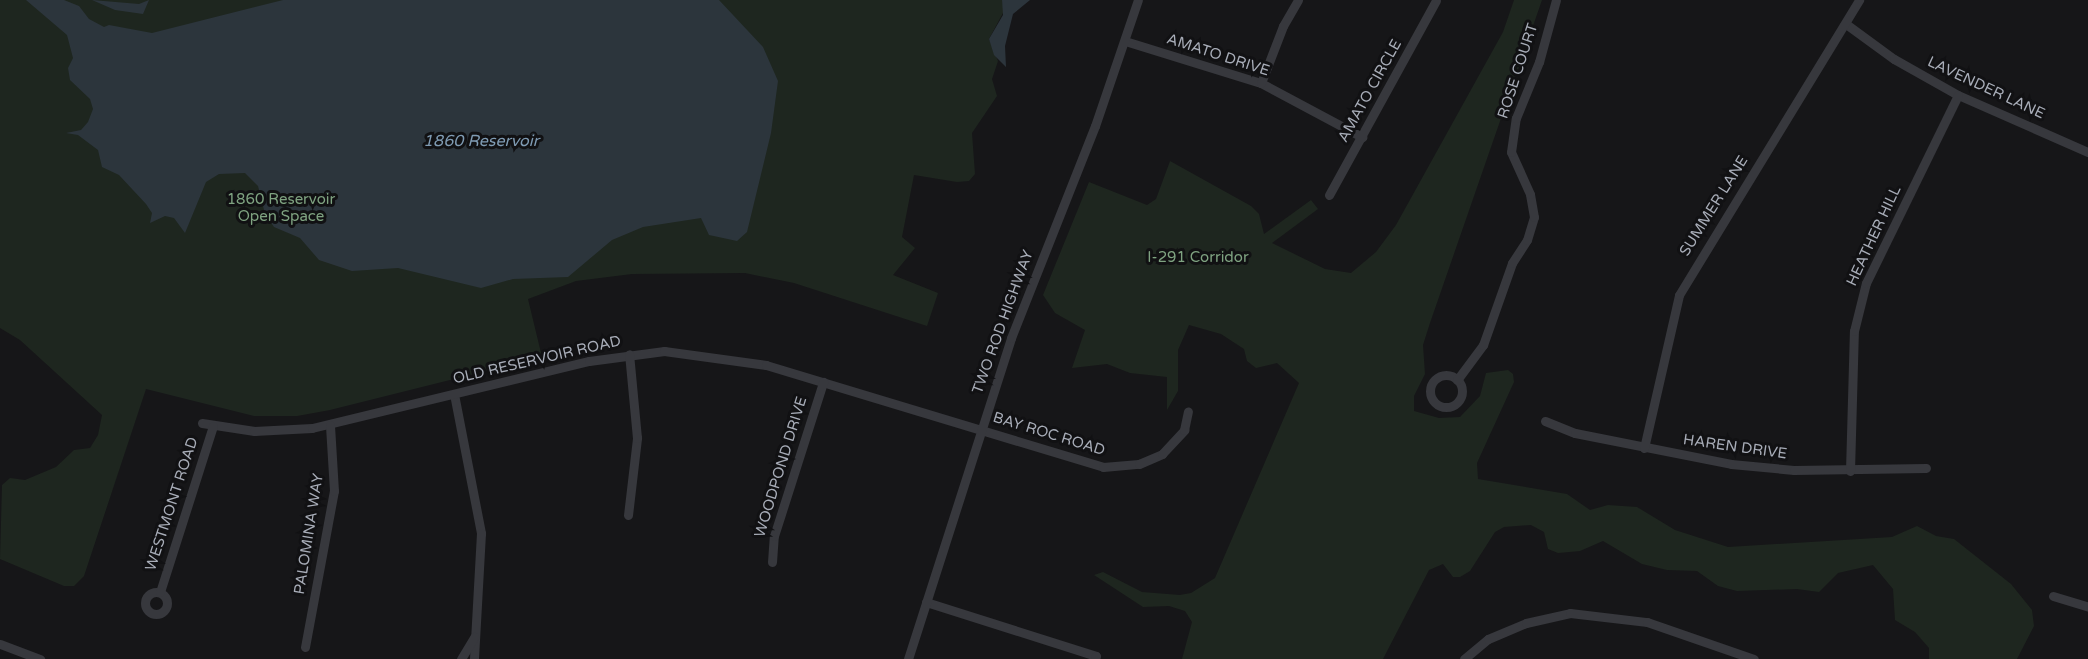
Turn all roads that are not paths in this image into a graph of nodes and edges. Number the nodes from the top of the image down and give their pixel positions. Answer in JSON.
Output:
{"nodes":[{"id":1,"x":1138,"y":0,"type":"edge"},
{"id":2,"x":1298,"y":0,"type":"edge"},
{"id":3,"x":1436,"y":0,"type":"edge"},
{"id":4,"x":1556,"y":0,"type":"edge"},
{"id":5,"x":1859,"y":0,"type":"edge"},
{"id":6,"x":1846,"y":24,"type":"junction"},
{"id":7,"x":1125,"y":41,"type":"junction"},
{"id":8,"x":1261,"y":83,"type":"junction"},
{"id":9,"x":1958,"y":95,"type":"junction"},
{"id":10,"x":1362,"y":137,"type":"junction"},
{"id":11,"x":2088,"y":152,"type":"edge"},
{"id":12,"x":1329,"y":195,"type":"dead end"},
{"id":13,"x":629,"y":354,"type":"junction"},
{"id":14,"x":1457,"y":380,"type":"dead end"},
{"id":15,"x":823,"y":382,"type":"junction"},
{"id":16,"x":454,"y":394,"type":"junction"},
{"id":17,"x":1188,"y":411,"type":"dead end"},
{"id":18,"x":1545,"y":421,"type":"dead end"},
{"id":19,"x":202,"y":423,"type":"dead end"},
{"id":20,"x":330,"y":424,"type":"junction"},
{"id":21,"x":213,"y":426,"type":"junction"},
{"id":22,"x":981,"y":429,"type":"junction"},
{"id":23,"x":1644,"y":448,"type":"junction"},
{"id":24,"x":1926,"y":468,"type":"dead end"},
{"id":25,"x":1850,"y":471,"type":"junction"},
{"id":26,"x":628,"y":514,"type":"dead end"},
{"id":27,"x":772,"y":562,"type":"dead end"},
{"id":28,"x":160,"y":592,"type":"dead end"},
{"id":29,"x":2053,"y":596,"type":"dead end"},
{"id":30,"x":926,"y":602,"type":"junction"},
{"id":31,"x":2088,"y":607,"type":"edge"},
{"id":32,"x":474,"y":637,"type":"junction"},
{"id":33,"x":0,"y":644,"type":"edge"},
{"id":34,"x":305,"y":647,"type":"dead end"},
{"id":35,"x":40,"y":659,"type":"edge"},
{"id":36,"x":461,"y":659,"type":"edge"},
{"id":37,"x":474,"y":659,"type":"edge"},
{"id":38,"x":908,"y":659,"type":"edge"},
{"id":39,"x":1095,"y":659,"type":"edge"},
{"id":40,"x":1464,"y":659,"type":"edge"},
{"id":41,"x":1754,"y":659,"type":"edge"}],
"edges":[{"from":1,"to":7,"type":"street","name":"TWO ROD HIGHWAY"},
{"from":2,"to":8,"type":"street"},
{"from":3,"to":10,"type":"street","name":"AMATO CIRCLE"},
{"from":4,"to":14,"type":"street","name":"ROSE COURT"},
{"from":5,"to":6,"type":"street","name":"SUMMER LANE"},
{"from":6,"to":9,"type":"street","name":"LAVENDER LANE"},
{"from":6,"to":23,"type":"street","name":"SUMMER LANE"},
{"from":7,"to":8,"type":"street","name":"AMATO DRIVE"},
{"from":7,"to":22,"type":"street","name":"TWO ROD HIGHWAY"},
{"from":8,"to":10,"type":"street","name":"AMATO DRIVE"},
{"from":9,"to":11,"type":"street","name":"LAVENDER LANE"},
{"from":9,"to":25,"type":"street","name":"HEATHER HILL"},
{"from":10,"to":12,"type":"street","name":"AMATO CIRCLE"},
{"from":13,"to":15,"type":"street","name":"OLD RESERVOIR ROAD"},
{"from":13,"to":16,"type":"street","name":"OLD RESERVOIR ROAD"},
{"from":13,"to":26,"type":"street"},
{"from":15,"to":22,"type":"street","name":"OLD RESERVOIR ROAD"},
{"from":15,"to":27,"type":"street","name":"WOODPOND DRIVE"},
{"from":16,"to":20,"type":"street","name":"OLD RESERVOIR ROAD"},
{"from":16,"to":32,"type":"street"},
{"from":17,"to":22,"type":"street","name":"BAY ROC ROAD"},
{"from":18,"to":23,"type":"street","name":"HAREN DRIVE"},
{"from":19,"to":21,"type":"street","name":"OLD RESERVOIR ROAD"},
{"from":20,"to":21,"type":"street","name":"OLD RESERVOIR ROAD"},
{"from":20,"to":34,"type":"street","name":"PALOMINA WAY"},
{"from":21,"to":28,"type":"street","name":"WESTMONT ROAD"},
{"from":22,"to":30,"type":"street","name":"TWO ROD HIGHWAY"},
{"from":23,"to":25,"type":"street","name":"HAREN DRIVE"},
{"from":24,"to":25,"type":"street","name":"HAREN DRIVE"},
{"from":29,"to":31,"type":"street"},
{"from":30,"to":38,"type":"street","name":"TWO ROD HIGHWAY"},
{"from":30,"to":39,"type":"street"},
{"from":32,"to":36,"type":"street"},
{"from":32,"to":37,"type":"street"},
{"from":33,"to":35,"type":"street"},
{"from":40,"to":41,"type":"street"}]}
